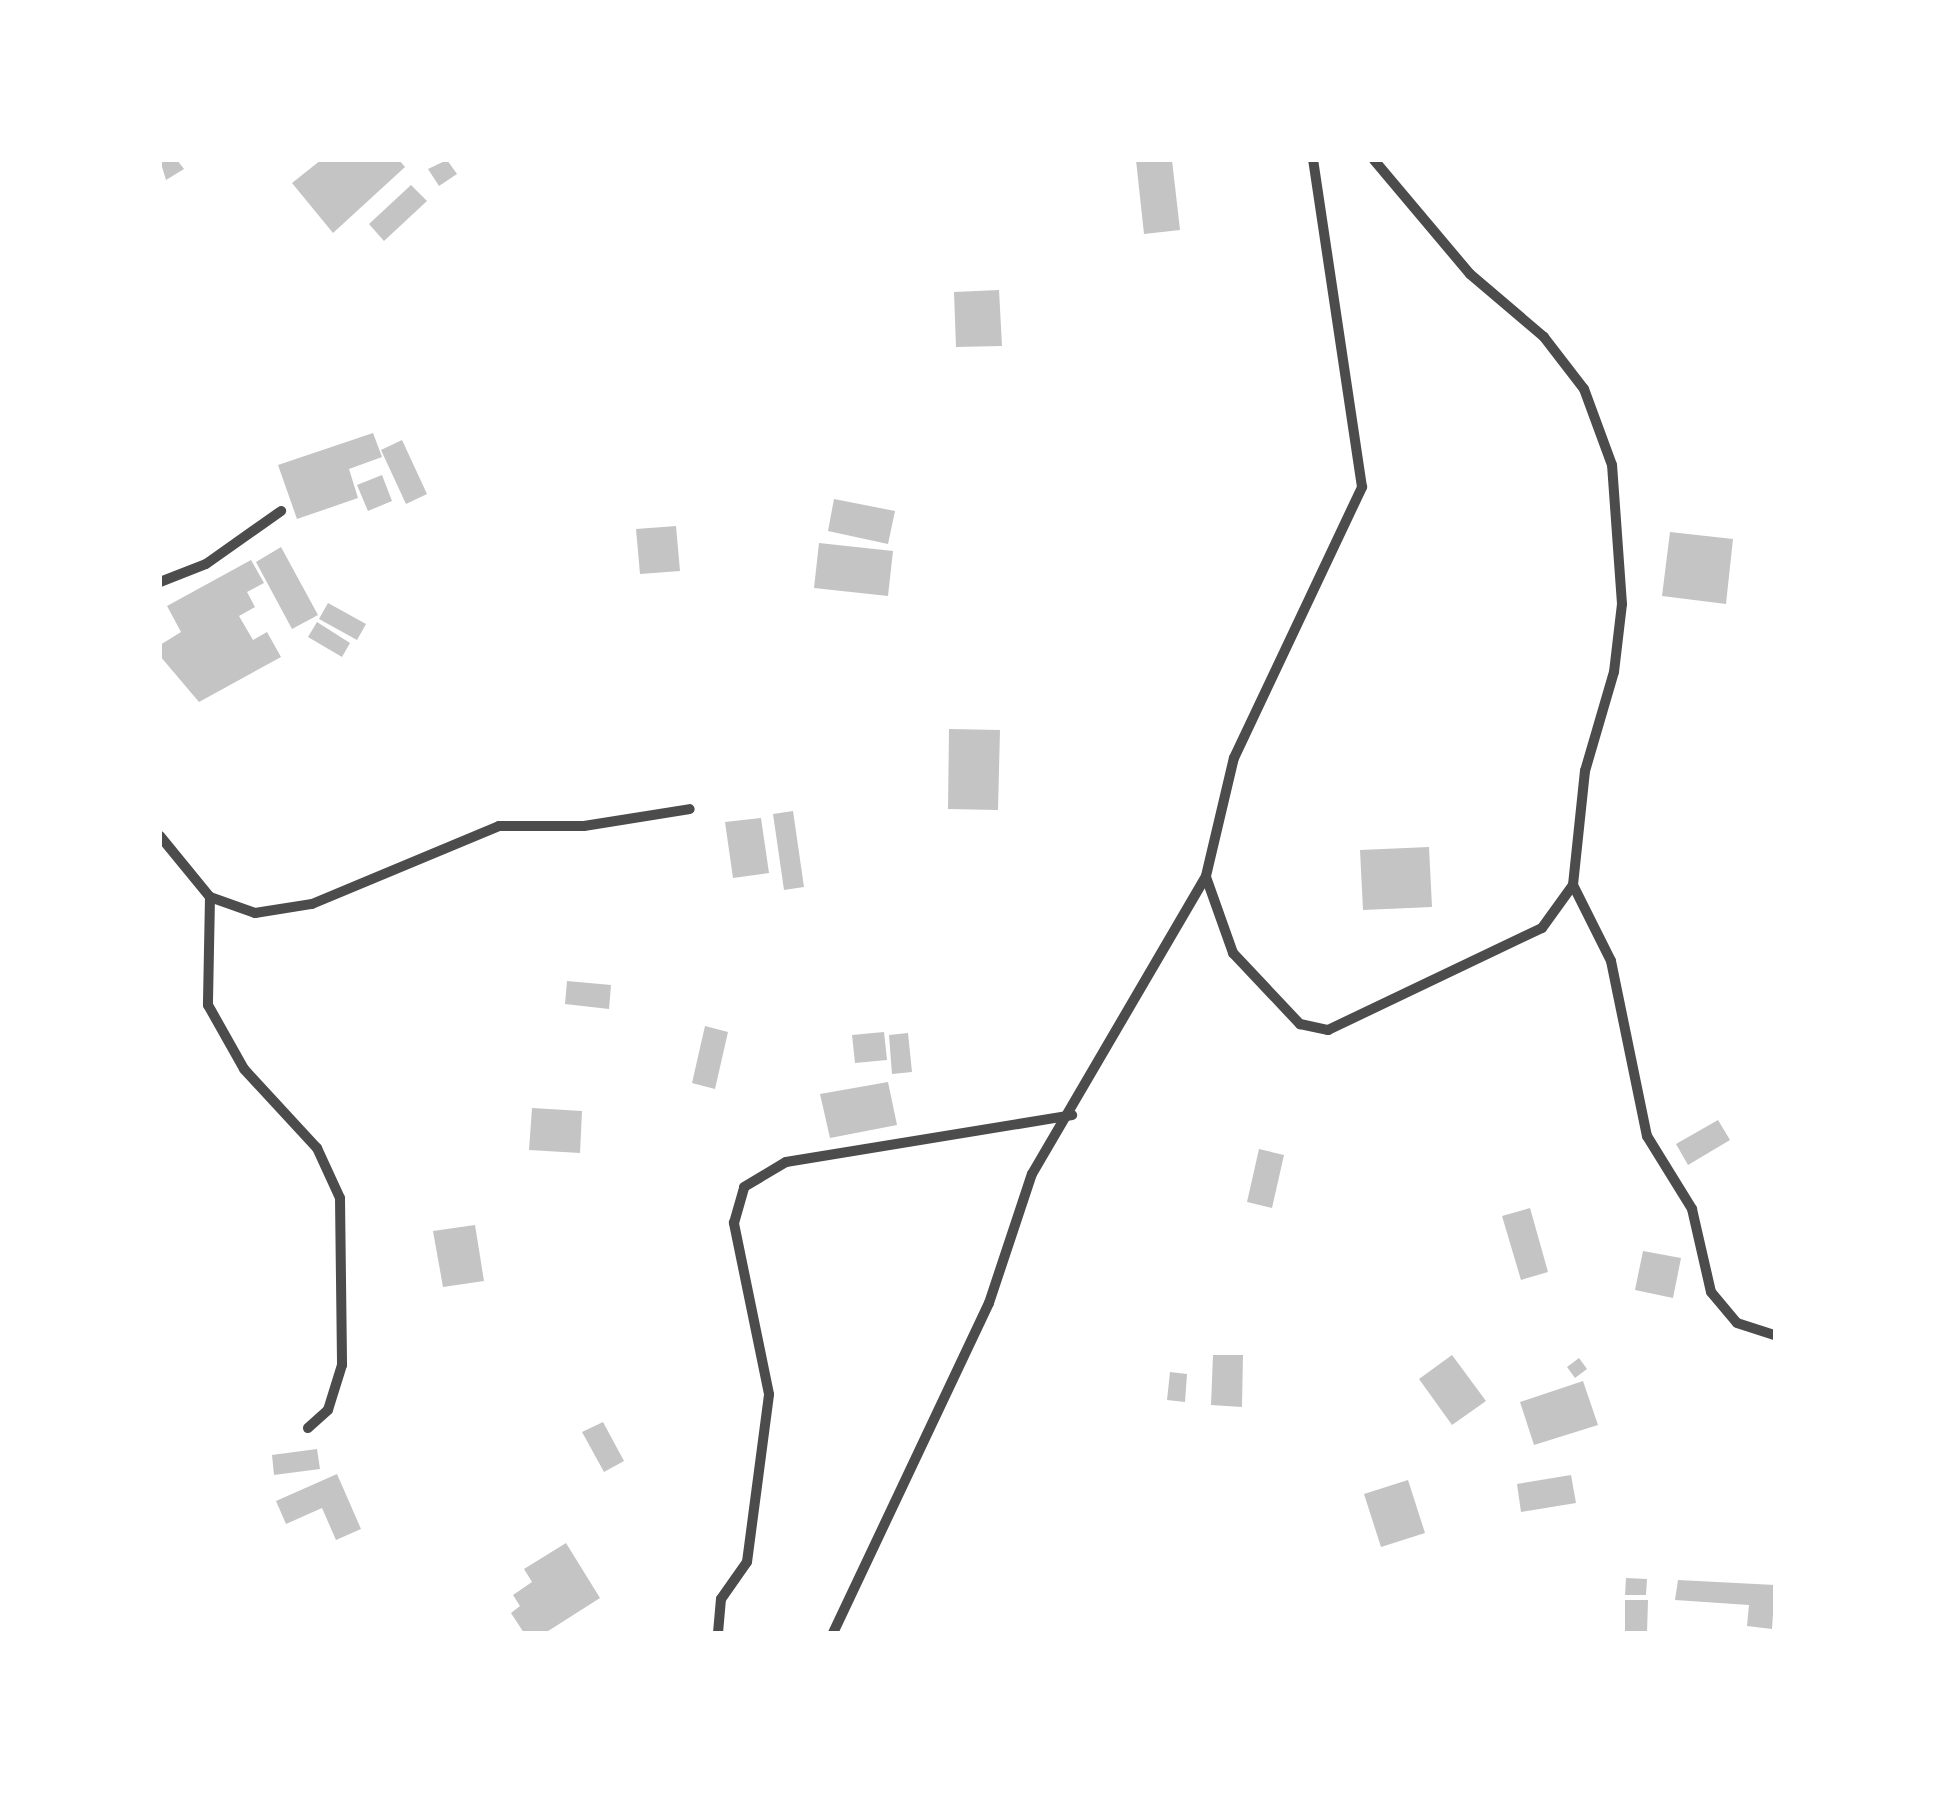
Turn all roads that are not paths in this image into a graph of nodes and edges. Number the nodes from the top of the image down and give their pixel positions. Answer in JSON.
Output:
{"nodes":[{"id":1,"x":1313,"y":160,"type":"edge"},
{"id":2,"x":1374,"y":160,"type":"edge"},
{"id":3,"x":281,"y":511,"type":"dead end"},
{"id":4,"x":160,"y":582,"type":"edge"},
{"id":5,"x":690,"y":809,"type":"dead end"},
{"id":6,"x":160,"y":836,"type":"edge"},
{"id":7,"x":1206,"y":876,"type":"junction"},
{"id":8,"x":1573,"y":885,"type":"junction"},
{"id":9,"x":210,"y":896,"type":"junction"},
{"id":10,"x":1072,"y":1115,"type":"junction"},
{"id":11,"x":1775,"y":1335,"type":"edge"},
{"id":12,"x":308,"y":1428,"type":"dead end"},
{"id":13,"x":718,"y":1633,"type":"edge"},
{"id":14,"x":833,"y":1633,"type":"edge"}],
"edges":[{"from":1,"to":7,"type":"street"},
{"from":2,"to":8,"type":"street"},
{"from":3,"to":4,"type":"street"},
{"from":5,"to":9,"type":"street"},
{"from":6,"to":9,"type":"street"},
{"from":7,"to":8,"type":"street"},
{"from":7,"to":10,"type":"street"},
{"from":8,"to":11,"type":"street"},
{"from":9,"to":12,"type":"street"},
{"from":10,"to":13,"type":"street"},
{"from":10,"to":14,"type":"street"}]}
